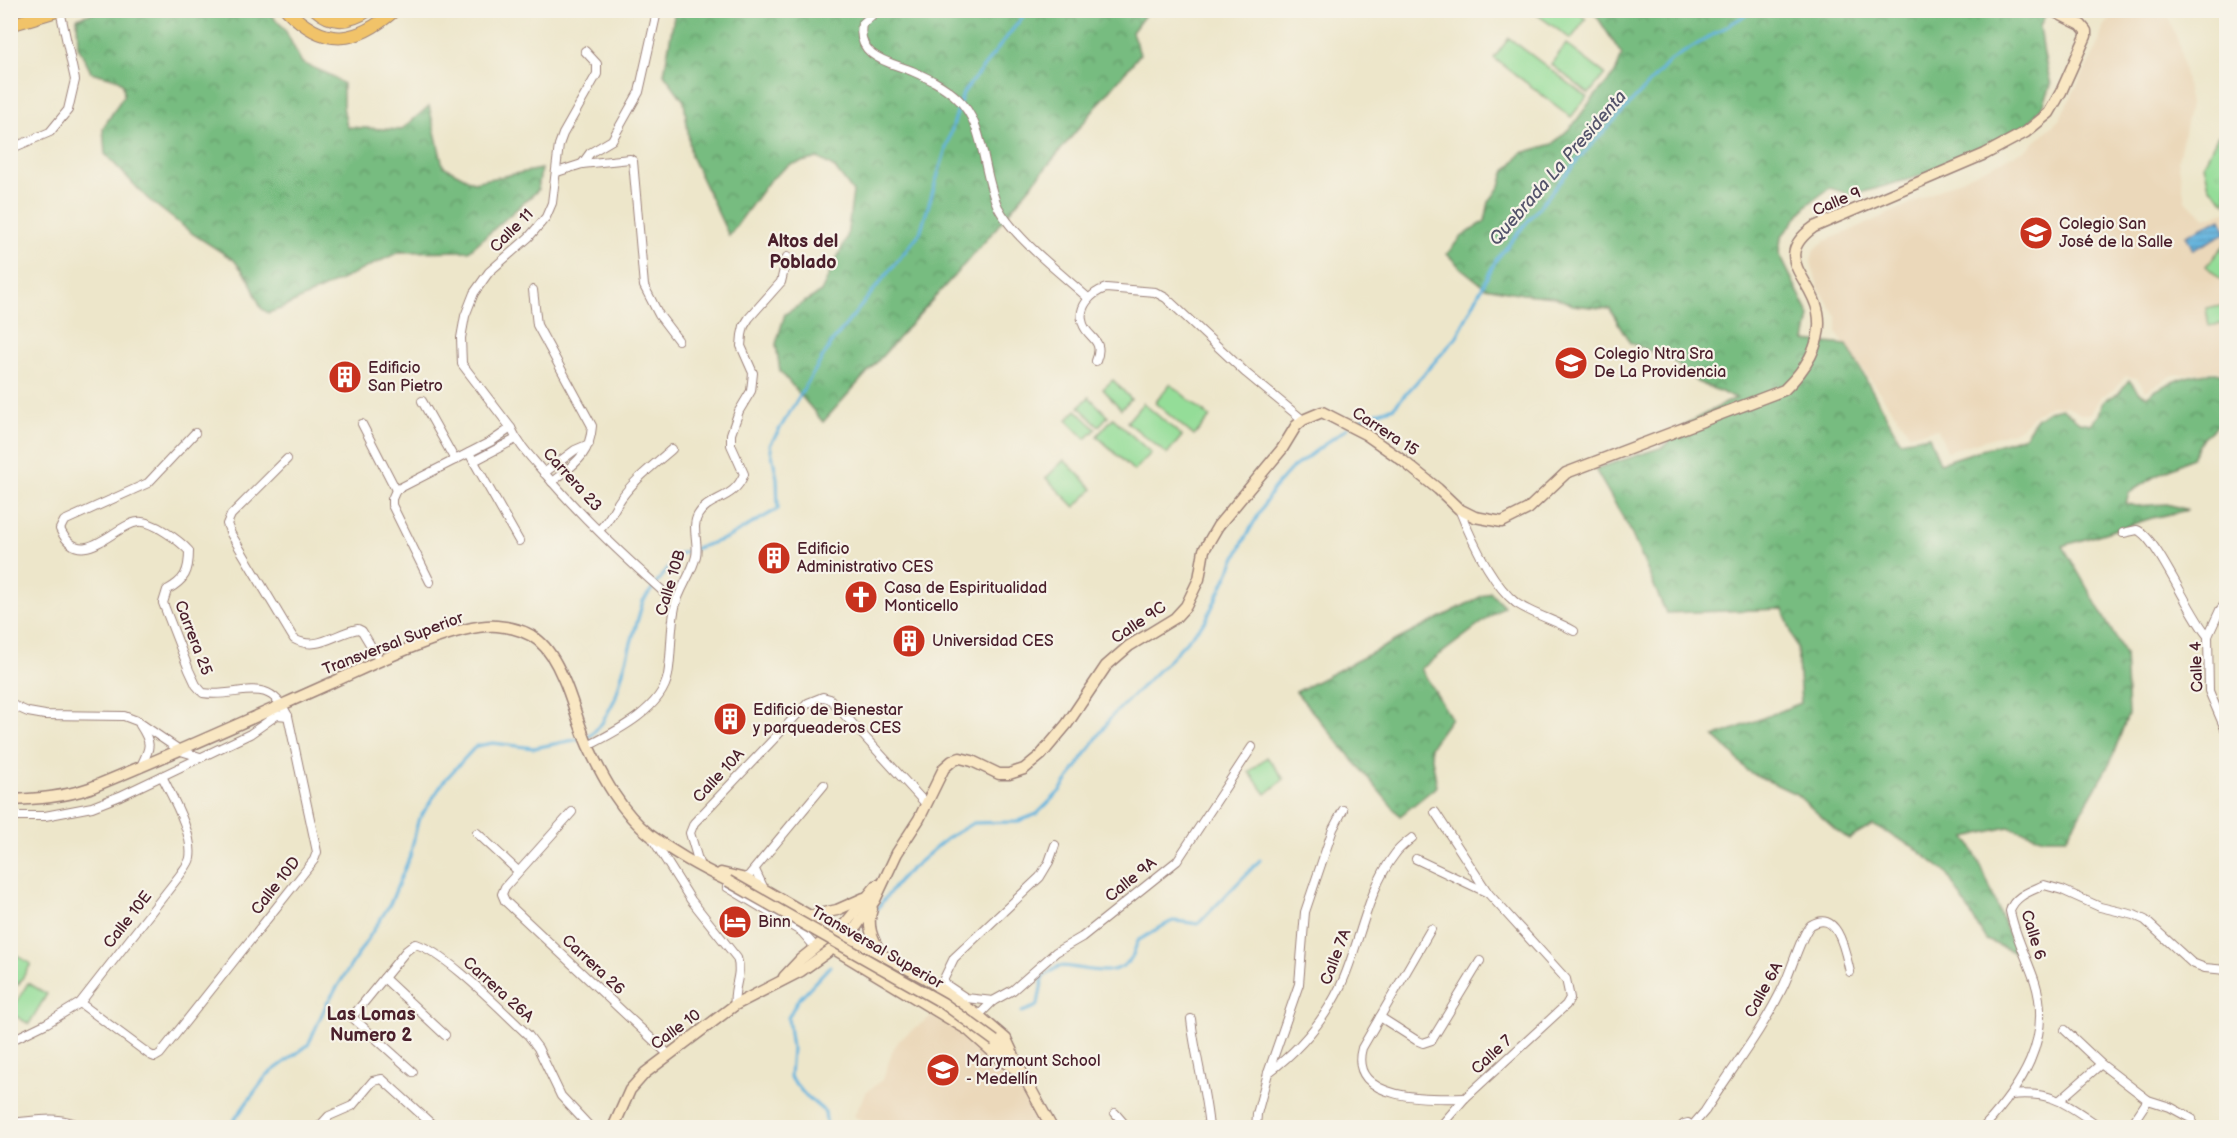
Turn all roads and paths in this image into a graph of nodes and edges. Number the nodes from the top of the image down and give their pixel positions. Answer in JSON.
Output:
{"nodes":[{"id":1,"x":60,"y":10,"type":"edge"},
{"id":2,"x":286,"y":10,"type":"edge"},
{"id":3,"x":316,"y":10,"type":"edge"},
{"id":4,"x":369,"y":10,"type":"edge"},
{"id":5,"x":395,"y":10,"type":"edge"},
{"id":6,"x":878,"y":10,"type":"edge"},
{"id":7,"x":2051,"y":10,"type":"edge"},
{"id":8,"x":656,"y":16,"type":"dead end"},
{"id":9,"x":10,"y":25,"type":"edge"},
{"id":10,"x":585,"y":51,"type":"dead end"},
{"id":11,"x":10,"y":149,"type":"edge"},
{"id":12,"x":582,"y":164,"type":"junction"},
{"id":13,"x":557,"y":172,"type":"junction"},
{"id":14,"x":787,"y":257,"type":"dead end"},
{"id":15,"x":533,"y":290,"type":"dead end"},
{"id":16,"x":1088,"y":298,"type":"junction"},
{"id":17,"x":678,"y":340,"type":"dead end"},
{"id":18,"x":1096,"y":361,"type":"dead end"},
{"id":19,"x":462,"y":364,"type":"joint"},
{"id":20,"x":422,"y":401,"type":"dead end"},
{"id":21,"x":1303,"y":420,"type":"junction"},
{"id":22,"x":362,"y":424,"type":"dead end"},
{"id":23,"x":512,"y":428,"type":"junction"},
{"id":24,"x":195,"y":433,"type":"dead end"},
{"id":25,"x":516,"y":439,"type":"junction"},
{"id":26,"x":589,"y":444,"type":"junction"},
{"id":27,"x":672,"y":449,"type":"dead end"},
{"id":28,"x":469,"y":453,"type":"junction"},
{"id":29,"x":287,"y":459,"type":"dead end"},
{"id":30,"x":455,"y":460,"type":"junction"},
{"id":31,"x":474,"y":461,"type":"junction"},
{"id":32,"x":544,"y":473,"type":"junction"},
{"id":33,"x":552,"y":482,"type":"junction"},
{"id":34,"x":396,"y":490,"type":"junction"},
{"id":35,"x":1459,"y":509,"type":"junction"},
{"id":36,"x":599,"y":530,"type":"junction"},
{"id":37,"x":2123,"y":533,"type":"dead end"},
{"id":38,"x":519,"y":541,"type":"dead end"},
{"id":39,"x":430,"y":582,"type":"dead end"},
{"id":40,"x":676,"y":603,"type":"junction"},
{"id":41,"x":2226,"y":603,"type":"edge"},
{"id":42,"x":1574,"y":631,"type":"dead end"},
{"id":43,"x":2208,"y":636,"type":"junction"},
{"id":44,"x":380,"y":661,"type":"junction"},
{"id":45,"x":10,"y":704,"type":"edge"},
{"id":46,"x":282,"y":704,"type":"junction"},
{"id":47,"x":288,"y":716,"type":"junction"},
{"id":48,"x":137,"y":721,"type":"junction"},
{"id":49,"x":2226,"y":731,"type":"edge"},
{"id":50,"x":586,"y":740,"type":"junction"},
{"id":51,"x":1252,"y":747,"type":"dead end"},
{"id":52,"x":181,"y":750,"type":"junction"},
{"id":53,"x":200,"y":757,"type":"junction"},
{"id":54,"x":952,"y":761,"type":"joint"},
{"id":55,"x":140,"y":768,"type":"junction"},
{"id":56,"x":162,"y":776,"type":"junction"},
{"id":57,"x":824,"y":785,"type":"dead end"},
{"id":58,"x":10,"y":800,"type":"edge"},
{"id":59,"x":926,"y":804,"type":"junction"},
{"id":60,"x":1343,"y":810,"type":"dead end"},
{"id":61,"x":572,"y":812,"type":"dead end"},
{"id":62,"x":1435,"y":812,"type":"dead end"},
{"id":63,"x":10,"y":816,"type":"edge"},
{"id":64,"x":477,"y":833,"type":"dead end"},
{"id":65,"x":650,"y":834,"type":"junction"},
{"id":66,"x":1412,"y":838,"type":"dead end"},
{"id":67,"x":1055,"y":845,"type":"dead end"},
{"id":68,"x":1416,"y":859,"type":"dead end"},
{"id":69,"x":703,"y":869,"type":"junction"},
{"id":70,"x":755,"y":870,"type":"junction"},
{"id":71,"x":518,"y":871,"type":"junction"},
{"id":72,"x":746,"y":879,"type":"junction"},
{"id":73,"x":727,"y":884,"type":"junction"},
{"id":74,"x":764,"y":889,"type":"junction"},
{"id":75,"x":1488,"y":893,"type":"junction"},
{"id":76,"x":872,"y":898,"type":"junction"},
{"id":77,"x":810,"y":916,"type":"junction"},
{"id":78,"x":1431,"y":929,"type":"dead end"},
{"id":79,"x":837,"y":931,"type":"junction"},
{"id":80,"x":849,"y":937,"type":"junction"},
{"id":81,"x":816,"y":948,"type":"junction"},
{"id":82,"x":834,"y":949,"type":"junction"},
{"id":83,"x":881,"y":954,"type":"junction"},
{"id":84,"x":1480,"y":961,"type":"dead end"},
{"id":85,"x":2226,"y":970,"type":"edge"},
{"id":86,"x":1850,"y":972,"type":"dead end"},
{"id":87,"x":384,"y":978,"type":"junction"},
{"id":88,"x":780,"y":981,"type":"junction"},
{"id":89,"x":934,"y":993,"type":"junction"},
{"id":90,"x":993,"y":1001,"type":"junction"},
{"id":91,"x":80,"y":1003,"type":"junction"},
{"id":92,"x":735,"y":1005,"type":"junction"},
{"id":93,"x":978,"y":1015,"type":"junction"},
{"id":94,"x":1380,"y":1017,"type":"junction"},
{"id":95,"x":1191,"y":1019,"type":"dead end"},
{"id":96,"x":968,"y":1030,"type":"junction"},
{"id":97,"x":2065,"y":1030,"type":"dead end"},
{"id":98,"x":445,"y":1035,"type":"dead end"},
{"id":99,"x":10,"y":1041,"type":"edge"},
{"id":100,"x":668,"y":1054,"type":"junction"},
{"id":101,"x":2101,"y":1064,"type":"junction"},
{"id":102,"x":412,"y":1072,"type":"dead end"},
{"id":103,"x":1268,"y":1072,"type":"junction"},
{"id":104,"x":1022,"y":1073,"type":"junction"},
{"id":105,"x":2011,"y":1095,"type":"junction"},
{"id":106,"x":1465,"y":1098,"type":"junction"},
{"id":107,"x":2060,"y":1100,"type":"junction"},
{"id":108,"x":2148,"y":1100,"type":"junction"},
{"id":109,"x":1115,"y":1113,"type":"dead end"},
{"id":110,"x":2192,"y":1119,"type":"dead end"},
{"id":111,"x":10,"y":1123,"type":"edge"},
{"id":112,"x":1693,"y":1126,"type":"edge"},
{"id":113,"x":85,"y":1128,"type":"edge"},
{"id":114,"x":318,"y":1128,"type":"edge"},
{"id":115,"x":436,"y":1128,"type":"edge"},
{"id":116,"x":591,"y":1128,"type":"edge"},
{"id":117,"x":613,"y":1128,"type":"edge"},
{"id":118,"x":1052,"y":1128,"type":"edge"},
{"id":119,"x":1128,"y":1128,"type":"edge"},
{"id":120,"x":1209,"y":1128,"type":"edge"},
{"id":121,"x":1256,"y":1128,"type":"edge"},
{"id":122,"x":1439,"y":1128,"type":"edge"},
{"id":123,"x":1680,"y":1128,"type":"edge"},
{"id":124,"x":1983,"y":1128,"type":"edge"},
{"id":125,"x":2102,"y":1128,"type":"edge"},
{"id":126,"x":2127,"y":1128,"type":"edge"}],
"edges":[{"from":1,"to":9,"type":"main road"},
{"from":1,"to":11,"type":"street"},
{"from":2,"to":5,"type":"main road"},
{"from":3,"to":4,"type":"main road"},
{"from":6,"to":16,"type":"street"},
{"from":7,"to":35,"type":"street","name":"Calle 9"},
{"from":8,"to":12,"type":"street"},
{"from":10,"to":13,"type":"street","name":"Calle 11"},
{"from":12,"to":13,"type":"street"},
{"from":12,"to":17,"type":"street"},
{"from":13,"to":19,"type":"street","name":"Calle 11"},
{"from":14,"to":40,"type":"street","name":"Calle 10B"},
{"from":15,"to":26,"type":"street"},
{"from":16,"to":18,"type":"street"},
{"from":16,"to":21,"type":"street"},
{"from":19,"to":23,"type":"street","name":"Carrera 23"},
{"from":20,"to":30,"type":"street"},
{"from":21,"to":35,"type":"street","name":"Carrera 15"},
{"from":21,"to":54,"type":"street","name":"Calle 9C"},
{"from":22,"to":34,"type":"street"},
{"from":23,"to":25,"type":"street","name":"Carrera 23"},
{"from":23,"to":28,"type":"street"},
{"from":24,"to":46,"type":"street","name":"Carrera 25"},
{"from":25,"to":31,"type":"street"},
{"from":25,"to":32,"type":"street","name":"Carrera 23"},
{"from":26,"to":32,"type":"street"},
{"from":26,"to":33,"type":"street"},
{"from":27,"to":36,"type":"street"},
{"from":28,"to":30,"type":"street"},
{"from":28,"to":31,"type":"street"},
{"from":29,"to":44,"type":"street"},
{"from":30,"to":34,"type":"street"},
{"from":31,"to":38,"type":"street"},
{"from":32,"to":33,"type":"street","name":"Carrera 23"},
{"from":33,"to":36,"type":"street","name":"Carrera 23"},
{"from":34,"to":39,"type":"street"},
{"from":35,"to":42,"type":"street","name":"Carrera 15"},
{"from":36,"to":40,"type":"street","name":"Carrera 23"},
{"from":37,"to":43,"type":"street"},
{"from":40,"to":50,"type":"street","name":"Calle 10B"},
{"from":41,"to":43,"type":"street","name":"Calle 4"},
{"from":43,"to":49,"type":"street","name":"Calle 4"},
{"from":44,"to":46,"type":"street","name":"Transversal Superior"},
{"from":44,"to":50,"type":"street","name":"Transversal Superior"},
{"from":45,"to":48,"type":"street"},
{"from":46,"to":47,"type":"street","name":"Calle 10D"},
{"from":46,"to":52,"type":"street","name":"Transversal Superior"},
{"from":47,"to":53,"type":"street"},
{"from":47,"to":91,"type":"street","name":"Calle 10D"},
{"from":48,"to":52,"type":"street"},
{"from":48,"to":55,"type":"street"},
{"from":50,"to":65,"type":"street","name":"Transversal Superior"},
{"from":51,"to":90,"type":"street","name":"Calle 9A"},
{"from":52,"to":53,"type":"street"},
{"from":52,"to":55,"type":"street","name":"Transversal Superior"},
{"from":53,"to":56,"type":"street"},
{"from":54,"to":59,"type":"street","name":"Calle 10"},
{"from":55,"to":58,"type":"street","name":"Transversal Superior"},
{"from":56,"to":63,"type":"street"},
{"from":56,"to":91,"type":"street","name":"Calle 10E"},
{"from":57,"to":70,"type":"street"},
{"from":59,"to":69,"type":"street","name":"Calle 10A"},
{"from":59,"to":76,"type":"street","name":"Calle 10"},
{"from":60,"to":103,"type":"street"},
{"from":61,"to":71,"type":"street"},
{"from":62,"to":75,"type":"street"},
{"from":64,"to":71,"type":"street"},
{"from":65,"to":69,"type":"street","name":"Transversal Superior"},
{"from":65,"to":92,"type":"street"},
{"from":66,"to":103,"type":"street","name":"Calle 7A"},
{"from":67,"to":89,"type":"street"},
{"from":68,"to":75,"type":"street"},
{"from":69,"to":72,"type":"street"},
{"from":69,"to":73,"type":"street","name":"Transversal Superior"},
{"from":70,"to":72,"type":"street"},
{"from":70,"to":74,"type":"street"},
{"from":71,"to":100,"type":"street","name":"Carrera 26"},
{"from":72,"to":74,"type":"street"},
{"from":73,"to":81,"type":"street"},
{"from":73,"to":104,"type":"street","name":"Transversal Superior","bridge":true},
{"from":74,"to":77,"type":"street"},
{"from":75,"to":106,"type":"street","name":"Calle 7"},
{"from":76,"to":77,"type":"street"},
{"from":76,"to":79,"type":"street","name":"Calle 10"},
{"from":76,"to":80,"type":"street","name":"Calle 10"},
{"from":76,"to":83,"type":"street"},
{"from":77,"to":79,"type":"street"},
{"from":78,"to":94,"type":"street"},
{"from":79,"to":80,"type":"street"},
{"from":79,"to":81,"type":"street","name":"Calle 10"},
{"from":80,"to":82,"type":"street","name":"Calle 10"},
{"from":80,"to":83,"type":"street"},
{"from":81,"to":88,"type":"street","name":"Calle 10"},
{"from":82,"to":88,"type":"street","name":"Calle 10"},
{"from":82,"to":89,"type":"street"},
{"from":83,"to":89,"type":"street"},
{"from":84,"to":94,"type":"street"},
{"from":85,"to":105,"type":"street","name":"Calle 6"},
{"from":86,"to":112,"type":"street","name":"Calle 6A"},
{"from":87,"to":98,"type":"street"},
{"from":87,"to":102,"type":"street"},
{"from":87,"to":116,"type":"street","name":"Carrera 26A"},
{"from":88,"to":92,"type":"street","name":"Calle 10"},
{"from":89,"to":90,"type":"street"},
{"from":89,"to":93,"type":"street"},
{"from":89,"to":96,"type":"street"},
{"from":90,"to":93,"type":"street","name":"Calle 9A"},
{"from":91,"to":99,"type":"street","name":"Calle 10E"},
{"from":92,"to":100,"type":"street","name":"Calle 10"},
{"from":93,"to":96,"type":"street","name":"Calle 9A"},
{"from":93,"to":104,"type":"street"},
{"from":94,"to":106,"type":"street"},
{"from":95,"to":120,"type":"street"},
{"from":96,"to":104,"type":"street"},
{"from":97,"to":101,"type":"street"},
{"from":100,"to":117,"type":"street","name":"Calle 10"},
{"from":101,"to":107,"type":"street"},
{"from":101,"to":108,"type":"street"},
{"from":103,"to":121,"type":"street"},
{"from":104,"to":118,"type":"street","name":"Transversal Superior"},
{"from":105,"to":107,"type":"street"},
{"from":105,"to":124,"type":"street","name":"Calle 6"},
{"from":106,"to":122,"type":"street","name":"Calle 7"},
{"from":107,"to":125,"type":"street"},
{"from":108,"to":110,"type":"street"},
{"from":108,"to":126,"type":"street"},
{"from":109,"to":119,"type":"street"},
{"from":111,"to":113,"type":"street"},
{"from":112,"to":123,"type":"street"},
{"from":114,"to":115,"type":"street"}]}
